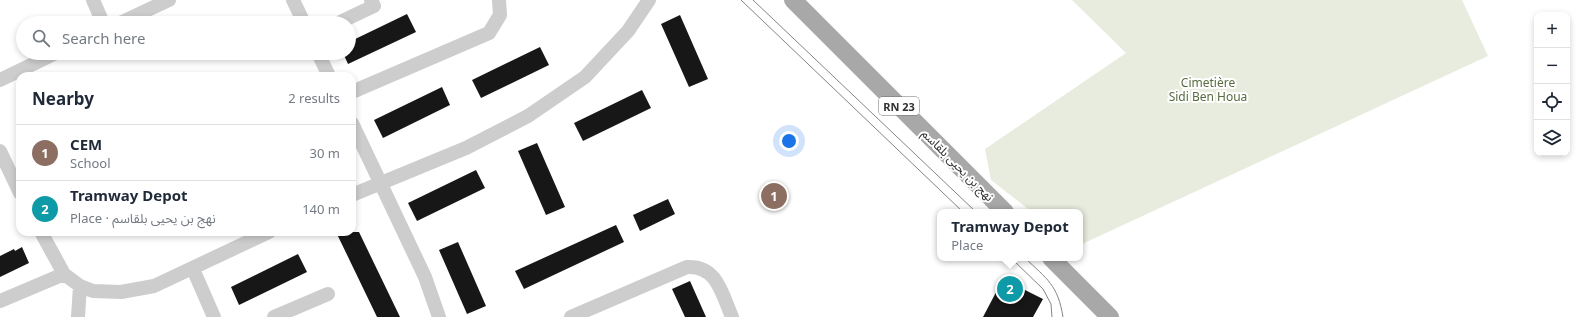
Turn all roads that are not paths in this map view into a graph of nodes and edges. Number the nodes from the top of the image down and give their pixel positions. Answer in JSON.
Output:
{"nodes":[{"id":1,"x":93,"y":0,"type":"edge"},
{"id":2,"x":169,"y":0,"type":"edge"},
{"id":3,"x":293,"y":0,"type":"edge"},
{"id":4,"x":371,"y":0,"type":"edge"},
{"id":5,"x":499,"y":0,"type":"edge"},
{"id":6,"x":649,"y":0,"type":"edge"},
{"id":7,"x":792,"y":0,"type":"edge"},
{"id":8,"x":100,"y":16,"type":"edge"},
{"id":9,"x":135,"y":16,"type":"edge"},
{"id":10,"x":301,"y":16,"type":"edge"},
{"id":11,"x":353,"y":16,"type":"edge"},
{"id":12,"x":41,"y":60,"type":"edge"},
{"id":13,"x":321,"y":60,"type":"edge"},
{"id":14,"x":16,"y":72,"type":"edge"},
{"id":15,"x":17,"y":72,"type":"edge"},
{"id":16,"x":327,"y":72,"type":"edge"},
{"id":17,"x":0,"y":80,"type":"edge"},
{"id":18,"x":356,"y":90,"type":"edge"},
{"id":19,"x":356,"y":132,"type":"edge"},
{"id":20,"x":0,"y":151,"type":"edge"},
{"id":21,"x":381,"y":183,"type":"junction"},
{"id":22,"x":16,"y":185,"type":"edge"},
{"id":23,"x":356,"y":193,"type":"edge"},
{"id":24,"x":1002,"y":209,"type":"edge"},
{"id":25,"x":43,"y":236,"type":"edge"},
{"id":26,"x":261,"y":236,"type":"edge"},
{"id":27,"x":1054,"y":261,"type":"edge"},
{"id":28,"x":193,"y":269,"type":"junction"},
{"id":29,"x":64,"y":274,"type":"junction"},
{"id":30,"x":80,"y":286,"type":"junction"},
{"id":31,"x":328,"y":294,"type":"dead end"},
{"id":32,"x":0,"y":301,"type":"edge"},
{"id":33,"x":78,"y":317,"type":"edge"},
{"id":34,"x":214,"y":317,"type":"edge"},
{"id":35,"x":274,"y":317,"type":"edge"},
{"id":36,"x":439,"y":317,"type":"edge"},
{"id":37,"x":571,"y":317,"type":"edge"},
{"id":38,"x":732,"y":317,"type":"edge"},
{"id":39,"x":1110,"y":317,"type":"edge"}],
"edges":[{"from":1,"to":8,"type":"street"},
{"from":2,"to":9,"type":"street"},
{"from":3,"to":10,"type":"street"},
{"from":4,"to":11,"type":"street"},
{"from":5,"to":18,"type":"street"},
{"from":6,"to":21,"type":"street"},
{"from":7,"to":24,"type":"main road","name":"نهج بن يحيى بلقاسم","number":"RN 23"},
{"from":12,"to":15,"type":"street"},
{"from":13,"to":16,"type":"street"},
{"from":14,"to":17,"type":"street"},
{"from":19,"to":21,"type":"street"},
{"from":20,"to":22,"type":"street"},
{"from":21,"to":23,"type":"street"},
{"from":21,"to":36,"type":"street"},
{"from":25,"to":29,"type":"street"},
{"from":26,"to":28,"type":"street"},
{"from":27,"to":39,"type":"main road"},
{"from":28,"to":30,"type":"street"},
{"from":28,"to":34,"type":"street"},
{"from":29,"to":30,"type":"street"},
{"from":29,"to":32,"type":"street"},
{"from":30,"to":33,"type":"street"},
{"from":31,"to":35,"type":"street"},
{"from":37,"to":38,"type":"street"}]}
